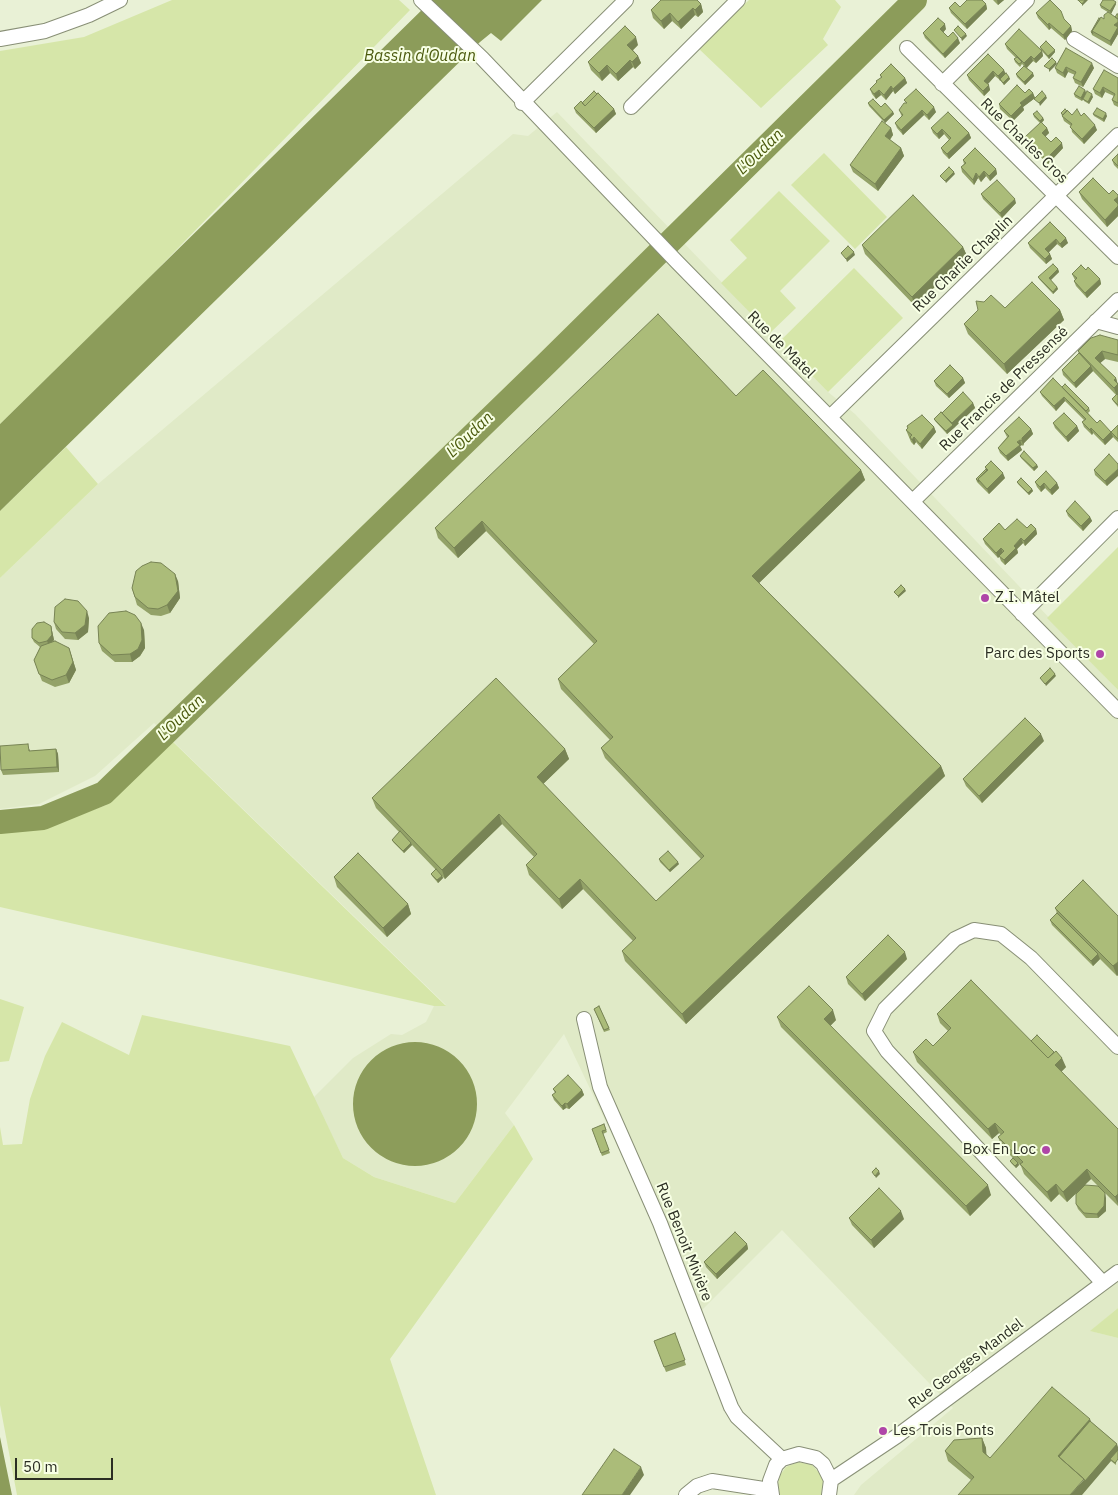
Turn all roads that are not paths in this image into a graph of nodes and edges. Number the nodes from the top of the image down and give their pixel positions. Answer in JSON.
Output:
{"nodes":[{"id":1,"x":120,"y":0,"type":"edge"},
{"id":2,"x":626,"y":0,"type":"edge"},
{"id":3,"x":738,"y":0,"type":"edge"},
{"id":4,"x":1027,"y":0,"type":"edge"},
{"id":5,"x":421,"y":1,"type":"edge"},
{"id":6,"x":1074,"y":38,"type":"dead end"},
{"id":7,"x":0,"y":39,"type":"edge"},
{"id":8,"x":907,"y":48,"type":"dead end"},
{"id":9,"x":1118,"y":66,"type":"edge"},
{"id":10,"x":942,"y":84,"type":"junction"},
{"id":11,"x":522,"y":102,"type":"junction"},
{"id":12,"x":631,"y":107,"type":"dead end"},
{"id":13,"x":1118,"y":135,"type":"edge"},
{"id":14,"x":1056,"y":195,"type":"junction"},
{"id":15,"x":1118,"y":257,"type":"edge"},
{"id":16,"x":1118,"y":300,"type":"edge"},
{"id":17,"x":1096,"y":321,"type":"junction"},
{"id":18,"x":1118,"y":327,"type":"edge"},
{"id":19,"x":830,"y":417,"type":"junction"},
{"id":20,"x":913,"y":501,"type":"junction"},
{"id":21,"x":1118,"y":518,"type":"edge"},
{"id":22,"x":1022,"y":614,"type":"junction"},
{"id":23,"x":1118,"y":711,"type":"edge"},
{"id":24,"x":584,"y":1019,"type":"dead end"},
{"id":25,"x":1113,"y":1032,"type":"edge"},
{"id":26,"x":1118,"y":1047,"type":"edge"},
{"id":27,"x":1118,"y":1272,"type":"edge"},
{"id":28,"x":1103,"y":1283,"type":"junction"},
{"id":29,"x":782,"y":1459,"type":"junction"},
{"id":30,"x":830,"y":1480,"type":"junction"},
{"id":31,"x":771,"y":1492,"type":"edge"},
{"id":32,"x":686,"y":1495,"type":"edge"},
{"id":33,"x":829,"y":1495,"type":"edge"}],
"edges":[{"from":1,"to":7,"type":"street"},
{"from":2,"to":11,"type":"street"},
{"from":3,"to":12,"type":"street"},
{"from":4,"to":10,"type":"street"},
{"from":5,"to":11,"type":"street","name":"Rue de Matel"},
{"from":6,"to":9,"type":"street"},
{"from":8,"to":10,"type":"street","name":"Rue Charles Cros"},
{"from":10,"to":14,"type":"street","name":"Rue Charles Cros"},
{"from":11,"to":19,"type":"street","name":"Rue de Matel"},
{"from":13,"to":14,"type":"street","name":"Rue Charlie Chaplin"},
{"from":14,"to":15,"type":"street","name":"Rue Charles Cros"},
{"from":14,"to":19,"type":"street","name":"Rue Charlie Chaplin"},
{"from":16,"to":17,"type":"street","name":"Rue Francis de Pressensé"},
{"from":17,"to":18,"type":"street"},
{"from":17,"to":20,"type":"street","name":"Rue Francis de Pressensé"},
{"from":19,"to":20,"type":"street","name":"Rue de Matel"},
{"from":20,"to":22,"type":"street","name":"Rue de Matel"},
{"from":21,"to":22,"type":"street"},
{"from":22,"to":23,"type":"street","name":"Rue de Matel"},
{"from":24,"to":29,"type":"street","name":"Rue Benoit Mivière"},
{"from":25,"to":26,"type":"street"},
{"from":25,"to":28,"type":"street"},
{"from":27,"to":28,"type":"street","name":"Rue Georges Mandel"},
{"from":28,"to":30,"type":"street","name":"Rue Georges Mandel"},
{"from":29,"to":30,"type":"street"},
{"from":29,"to":31,"type":"street"},
{"from":30,"to":33,"type":"street"},
{"from":31,"to":32,"type":"street"}]}
